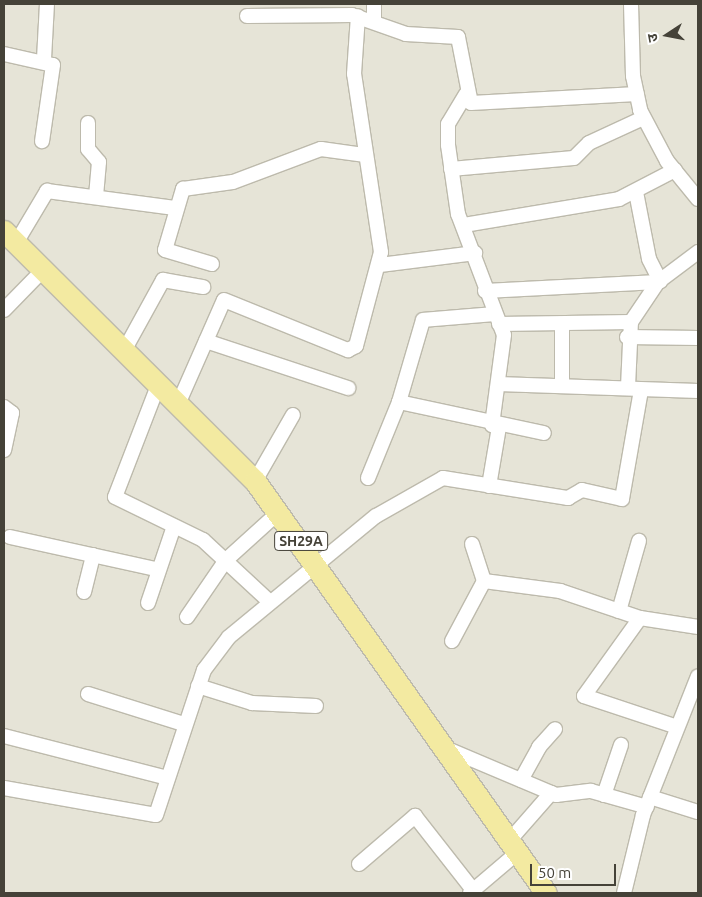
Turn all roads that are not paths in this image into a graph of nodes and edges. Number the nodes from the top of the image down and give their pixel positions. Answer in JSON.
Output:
{"nodes":[{"id":1,"x":47,"y":4,"type":"edge"},
{"id":2,"x":374,"y":4,"type":"edge"},
{"id":3,"x":631,"y":4,"type":"edge"},
{"id":4,"x":247,"y":16,"type":"dead end"},
{"id":5,"x":358,"y":16,"type":"junction"},
{"id":6,"x":374,"y":22,"type":"junction"},
{"id":7,"x":4,"y":54,"type":"edge"},
{"id":8,"x":44,"y":59,"type":"junction"},
{"id":9,"x":466,"y":94,"type":"junction"},
{"id":10,"x":637,"y":94,"type":"junction"},
{"id":11,"x":643,"y":118,"type":"junction"},
{"id":12,"x":88,"y":123,"type":"dead end"},
{"id":13,"x":42,"y":141,"type":"dead end"},
{"id":14,"x":364,"y":155,"type":"junction"},
{"id":15,"x":451,"y":170,"type":"junction"},
{"id":16,"x":675,"y":170,"type":"junction"},
{"id":17,"x":636,"y":192,"type":"junction"},
{"id":18,"x":96,"y":194,"type":"junction"},
{"id":19,"x":698,"y":199,"type":"edge"},
{"id":20,"x":175,"y":208,"type":"junction"},
{"id":21,"x":464,"y":225,"type":"junction"},
{"id":22,"x":10,"y":237,"type":"edge"},
{"id":23,"x":698,"y":252,"type":"edge"},
{"id":24,"x":475,"y":253,"type":"junction"},
{"id":25,"x":212,"y":264,"type":"dead end"},
{"id":26,"x":380,"y":265,"type":"junction"},
{"id":27,"x":43,"y":270,"type":"junction"},
{"id":28,"x":659,"y":282,"type":"junction"},
{"id":29,"x":203,"y":287,"type":"dead end"},
{"id":30,"x":485,"y":292,"type":"junction"},
{"id":31,"x":4,"y":310,"type":"edge"},
{"id":32,"x":497,"y":319,"type":"junction"},
{"id":33,"x":631,"y":322,"type":"junction"},
{"id":34,"x":562,"y":325,"type":"junction"},
{"id":35,"x":627,"y":337,"type":"junction"},
{"id":36,"x":698,"y":338,"type":"edge"},
{"id":37,"x":206,"y":341,"type":"junction"},
{"id":38,"x":125,"y":349,"type":"junction"},
{"id":39,"x":159,"y":382,"type":"junction"},
{"id":40,"x":498,"y":384,"type":"junction"},
{"id":41,"x":562,"y":384,"type":"junction"},
{"id":42,"x":348,"y":388,"type":"dead end"},
{"id":43,"x":635,"y":389,"type":"junction"},
{"id":44,"x":698,"y":391,"type":"edge"},
{"id":45,"x":180,"y":402,"type":"junction"},
{"id":46,"x":399,"y":402,"type":"junction"},
{"id":47,"x":4,"y":406,"type":"edge"},
{"id":48,"x":293,"y":415,"type":"dead end"},
{"id":49,"x":496,"y":426,"type":"junction"},
{"id":50,"x":544,"y":433,"type":"dead end"},
{"id":51,"x":4,"y":450,"type":"edge"},
{"id":52,"x":368,"y":478,"type":"dead end"},
{"id":53,"x":256,"y":480,"type":"junction"},
{"id":54,"x":489,"y":486,"type":"junction"},
{"id":55,"x":280,"y":511,"type":"junction"},
{"id":56,"x":174,"y":526,"type":"junction"},
{"id":57,"x":10,"y":537,"type":"dead end"},
{"id":58,"x":639,"y":541,"type":"dead end"},
{"id":59,"x":472,"y":544,"type":"dead end"},
{"id":60,"x":93,"y":555,"type":"junction"},
{"id":61,"x":226,"y":560,"type":"junction"},
{"id":62,"x":318,"y":565,"type":"junction"},
{"id":63,"x":156,"y":569,"type":"junction"},
{"id":64,"x":484,"y":581,"type":"junction"},
{"id":65,"x":84,"y":592,"type":"dead end"},
{"id":66,"x":270,"y":602,"type":"junction"},
{"id":67,"x":148,"y":603,"type":"dead end"},
{"id":68,"x":618,"y":611,"type":"junction"},
{"id":69,"x":187,"y":617,"type":"dead end"},
{"id":70,"x":640,"y":618,"type":"junction"},
{"id":71,"x":698,"y":627,"type":"edge"},
{"id":72,"x":452,"y":641,"type":"dead end"},
{"id":73,"x":698,"y":676,"type":"edge"},
{"id":74,"x":198,"y":686,"type":"junction"},
{"id":75,"x":88,"y":694,"type":"dead end"},
{"id":76,"x":316,"y":706,"type":"dead end"},
{"id":77,"x":184,"y":724,"type":"junction"},
{"id":78,"x":677,"y":727,"type":"junction"},
{"id":79,"x":555,"y":729,"type":"dead end"},
{"id":80,"x":4,"y":736,"type":"edge"},
{"id":81,"x":622,"y":745,"type":"dead end"},
{"id":82,"x":446,"y":748,"type":"junction"},
{"id":83,"x":168,"y":778,"type":"junction"},
{"id":84,"x":521,"y":780,"type":"junction"},
{"id":85,"x":4,"y":788,"type":"edge"},
{"id":86,"x":551,"y":793,"type":"junction"},
{"id":87,"x":604,"y":795,"type":"junction"},
{"id":88,"x":648,"y":802,"type":"junction"},
{"id":89,"x":698,"y":812,"type":"edge"},
{"id":90,"x":513,"y":847,"type":"junction"},
{"id":91,"x":359,"y":864,"type":"dead end"},
{"id":92,"x":472,"y":892,"type":"edge"},
{"id":93,"x":546,"y":893,"type":"edge"},
{"id":94,"x":624,"y":893,"type":"edge"}],
"edges":[{"from":1,"to":8,"type":"street"},
{"from":2,"to":6,"type":"street"},
{"from":3,"to":10,"type":"street"},
{"from":4,"to":5,"type":"street"},
{"from":5,"to":6,"type":"street"},
{"from":5,"to":14,"type":"street"},
{"from":6,"to":9,"type":"street"},
{"from":7,"to":8,"type":"street"},
{"from":8,"to":13,"type":"street"},
{"from":9,"to":10,"type":"street"},
{"from":9,"to":15,"type":"street"},
{"from":10,"to":11,"type":"street"},
{"from":11,"to":15,"type":"street"},
{"from":11,"to":16,"type":"street"},
{"from":12,"to":18,"type":"street"},
{"from":14,"to":20,"type":"street"},
{"from":14,"to":26,"type":"street"},
{"from":15,"to":21,"type":"street"},
{"from":16,"to":17,"type":"street"},
{"from":16,"to":19,"type":"street"},
{"from":17,"to":21,"type":"street"},
{"from":17,"to":28,"type":"street"},
{"from":18,"to":20,"type":"street"},
{"from":18,"to":22,"type":"street"},
{"from":20,"to":25,"type":"street"},
{"from":21,"to":24,"type":"street"},
{"from":22,"to":27,"type":"main road","number":"SH29A"},
{"from":23,"to":28,"type":"street"},
{"from":24,"to":26,"type":"street"},
{"from":24,"to":30,"type":"street"},
{"from":26,"to":37,"type":"street"},
{"from":27,"to":31,"type":"street"},
{"from":27,"to":38,"type":"main road","number":"SH29A"},
{"from":28,"to":30,"type":"street"},
{"from":28,"to":33,"type":"street"},
{"from":29,"to":38,"type":"street"},
{"from":30,"to":32,"type":"street"},
{"from":32,"to":34,"type":"street"},
{"from":32,"to":40,"type":"street"},
{"from":32,"to":46,"type":"street"},
{"from":33,"to":34,"type":"street"},
{"from":33,"to":35,"type":"street"},
{"from":34,"to":41,"type":"street"},
{"from":35,"to":36,"type":"street"},
{"from":35,"to":43,"type":"street"},
{"from":37,"to":42,"type":"street"},
{"from":37,"to":45,"type":"street"},
{"from":38,"to":39,"type":"main road","number":"SH29A"},
{"from":39,"to":45,"type":"main road","number":"SH29A"},
{"from":39,"to":56,"type":"street"},
{"from":40,"to":41,"type":"street"},
{"from":40,"to":49,"type":"street"},
{"from":41,"to":43,"type":"street"},
{"from":43,"to":44,"type":"street"},
{"from":43,"to":54,"type":"street"},
{"from":45,"to":53,"type":"main road","number":"SH29A"},
{"from":46,"to":49,"type":"street"},
{"from":46,"to":52,"type":"street"},
{"from":47,"to":51,"type":"street"},
{"from":48,"to":53,"type":"street"},
{"from":49,"to":50,"type":"street"},
{"from":49,"to":54,"type":"street"},
{"from":53,"to":55,"type":"main road","number":"SH29A"},
{"from":54,"to":62,"type":"street"},
{"from":55,"to":61,"type":"street"},
{"from":55,"to":62,"type":"main road","number":"SH29A"},
{"from":56,"to":61,"type":"street"},
{"from":56,"to":63,"type":"street"},
{"from":57,"to":60,"type":"street"},
{"from":58,"to":68,"type":"street"},
{"from":59,"to":64,"type":"street"},
{"from":60,"to":63,"type":"street"},
{"from":60,"to":65,"type":"street"},
{"from":61,"to":66,"type":"street"},
{"from":61,"to":69,"type":"street"},
{"from":62,"to":66,"type":"street"},
{"from":62,"to":82,"type":"main road","number":"SH29A"},
{"from":63,"to":67,"type":"street"},
{"from":64,"to":68,"type":"street"},
{"from":64,"to":72,"type":"street"},
{"from":66,"to":74,"type":"street"},
{"from":68,"to":70,"type":"street"},
{"from":70,"to":71,"type":"street"},
{"from":70,"to":78,"type":"street"},
{"from":73,"to":78,"type":"street"},
{"from":74,"to":76,"type":"street"},
{"from":74,"to":77,"type":"street"},
{"from":75,"to":77,"type":"street"},
{"from":77,"to":83,"type":"street"},
{"from":78,"to":88,"type":"street"},
{"from":79,"to":84,"type":"street"},
{"from":80,"to":83,"type":"street"},
{"from":81,"to":87,"type":"street"},
{"from":82,"to":84,"type":"street"},
{"from":82,"to":90,"type":"main road","number":"SH29A"},
{"from":83,"to":85,"type":"street"},
{"from":84,"to":86,"type":"street"},
{"from":86,"to":87,"type":"street"},
{"from":86,"to":90,"type":"street"},
{"from":87,"to":88,"type":"street"},
{"from":88,"to":89,"type":"street"},
{"from":88,"to":94,"type":"street"},
{"from":90,"to":92,"type":"street"},
{"from":90,"to":93,"type":"main road","number":"SH29A"},
{"from":91,"to":92,"type":"street"}]}
